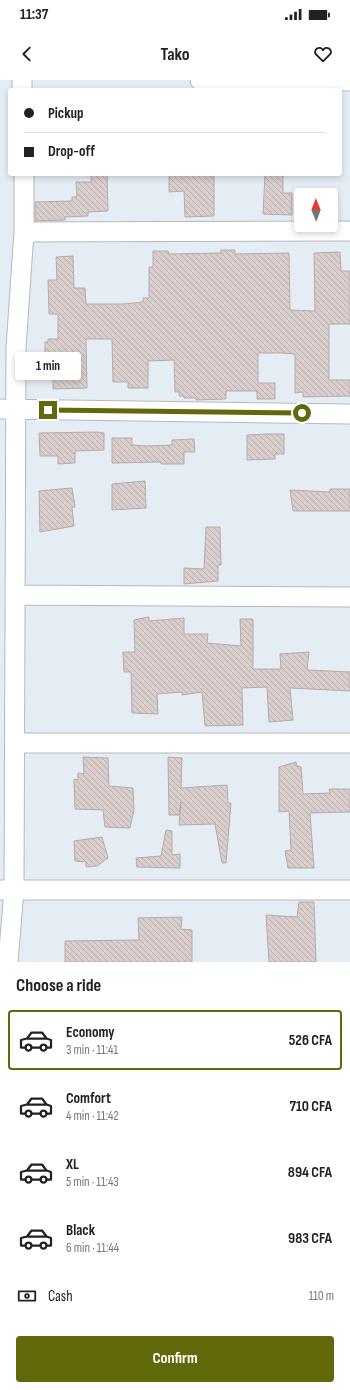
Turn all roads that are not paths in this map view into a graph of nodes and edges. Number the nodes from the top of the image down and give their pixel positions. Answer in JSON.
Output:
{"nodes":[{"id":1,"x":200,"y":80,"type":"edge"},
{"id":2,"x":350,"y":82,"type":"edge"},
{"id":3,"x":24,"y":176,"type":"edge"},
{"id":4,"x":350,"y":231,"type":"edge"},
{"id":5,"x":24,"y":232,"type":"junction"},
{"id":6,"x":8,"y":409,"type":"edge"},
{"id":7,"x":350,"y":414,"type":"edge"},
{"id":8,"x":16,"y":595,"type":"junction"},
{"id":9,"x":350,"y":597,"type":"edge"},
{"id":10,"x":350,"y":742,"type":"edge"},
{"id":11,"x":15,"y":743,"type":"junction"},
{"id":12,"x":7,"y":890,"type":"edge"},
{"id":13,"x":350,"y":890,"type":"edge"},
{"id":14,"x":8,"y":962,"type":"edge"}],
"edges":[{"from":1,"to":2,"type":"street"},
{"from":3,"to":5,"type":"street"},
{"from":4,"to":5,"type":"street"},
{"from":5,"to":6,"type":"street"},
{"from":6,"to":7,"type":"street"},
{"from":6,"to":8,"type":"street"},
{"from":8,"to":9,"type":"street"},
{"from":8,"to":11,"type":"street"},
{"from":10,"to":11,"type":"street"},
{"from":11,"to":12,"type":"street"},
{"from":12,"to":13,"type":"street"},
{"from":12,"to":14,"type":"street"}]}
